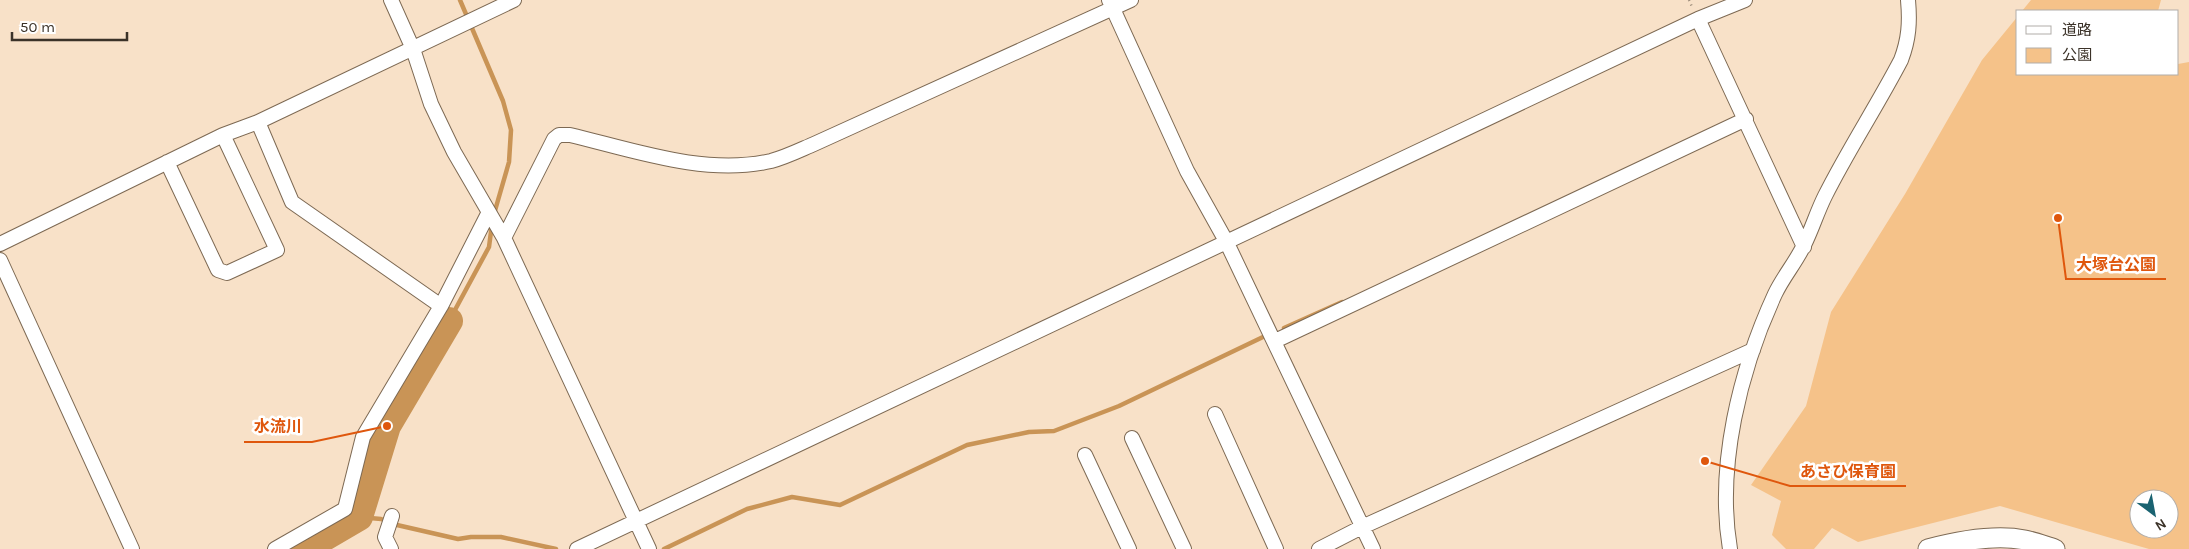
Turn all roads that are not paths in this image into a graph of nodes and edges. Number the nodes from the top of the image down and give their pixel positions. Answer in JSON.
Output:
{"nodes":[{"id":1,"x":390,"y":0,"type":"edge"},
{"id":2,"x":514,"y":0,"type":"edge"},
{"id":3,"x":1131,"y":0,"type":"edge"},
{"id":4,"x":1745,"y":0,"type":"edge"},
{"id":5,"x":1908,"y":0,"type":"edge"},
{"id":6,"x":1111,"y":4,"type":"edge"},
{"id":7,"x":1698,"y":19,"type":"junction"},
{"id":8,"x":413,"y":49,"type":"junction"},
{"id":9,"x":1746,"y":119,"type":"junction"},
{"id":10,"x":258,"y":122,"type":"junction"},
{"id":11,"x":223,"y":135,"type":"junction"},
{"id":12,"x":167,"y":162,"type":"junction"},
{"id":13,"x":489,"y":212,"type":"junction"},
{"id":14,"x":504,"y":238,"type":"junction"},
{"id":15,"x":1226,"y":240,"type":"junction"},
{"id":16,"x":0,"y":244,"type":"edge"},
{"id":17,"x":1804,"y":247,"type":"junction"},
{"id":18,"x":0,"y":260,"type":"edge"},
{"id":19,"x":441,"y":306,"type":"junction"},
{"id":20,"x":1275,"y":341,"type":"junction"},
{"id":21,"x":1753,"y":350,"type":"junction"},
{"id":22,"x":1215,"y":414,"type":"dead end"},
{"id":23,"x":1132,"y":438,"type":"dead end"},
{"id":24,"x":1085,"y":455,"type":"dead end"},
{"id":25,"x":392,"y":516,"type":"dead end"},
{"id":26,"x":637,"y":520,"type":"junction"},
{"id":27,"x":1362,"y":527,"type":"junction"},
{"id":28,"x":388,"y":543,"type":"edge"},
{"id":29,"x":132,"y":549,"type":"edge"},
{"id":30,"x":275,"y":549,"type":"edge"},
{"id":31,"x":577,"y":549,"type":"edge"},
{"id":32,"x":649,"y":549,"type":"edge"},
{"id":33,"x":1129,"y":549,"type":"edge"},
{"id":34,"x":1184,"y":549,"type":"edge"},
{"id":35,"x":1276,"y":549,"type":"edge"},
{"id":36,"x":1319,"y":549,"type":"edge"},
{"id":37,"x":1373,"y":549,"type":"edge"},
{"id":38,"x":1730,"y":549,"type":"edge"},
{"id":39,"x":1928,"y":549,"type":"edge"},
{"id":40,"x":2055,"y":549,"type":"edge"}],
"edges":[{"from":1,"to":8,"type":"street"},
{"from":2,"to":8,"type":"street"},
{"from":3,"to":6,"type":"street"},
{"from":4,"to":7,"type":"street"},
{"from":5,"to":17,"type":"street"},
{"from":6,"to":14,"type":"street"},
{"from":6,"to":15,"type":"street"},
{"from":7,"to":9,"type":"street"},
{"from":7,"to":15,"type":"street"},
{"from":8,"to":10,"type":"street"},
{"from":8,"to":13,"type":"street"},
{"from":9,"to":17,"type":"street"},
{"from":9,"to":20,"type":"street"},
{"from":10,"to":11,"type":"street"},
{"from":10,"to":19,"type":"street"},
{"from":11,"to":12,"type":"street"},
{"from":11,"to":12,"type":"street"},
{"from":12,"to":16,"type":"street"},
{"from":13,"to":14,"type":"street"},
{"from":13,"to":19,"type":"street"},
{"from":14,"to":26,"type":"street"},
{"from":15,"to":20,"type":"street"},
{"from":15,"to":26,"type":"street"},
{"from":17,"to":21,"type":"street"},
{"from":18,"to":29,"type":"street"},
{"from":19,"to":30,"type":"street"},
{"from":20,"to":27,"type":"street"},
{"from":21,"to":27,"type":"street"},
{"from":21,"to":38,"type":"street"},
{"from":22,"to":35,"type":"street"},
{"from":23,"to":34,"type":"street"},
{"from":24,"to":33,"type":"street"},
{"from":25,"to":28,"type":"street"},
{"from":26,"to":31,"type":"street"},
{"from":26,"to":32,"type":"street"},
{"from":27,"to":36,"type":"street"},
{"from":27,"to":37,"type":"street"},
{"from":39,"to":40,"type":"street"}]}
